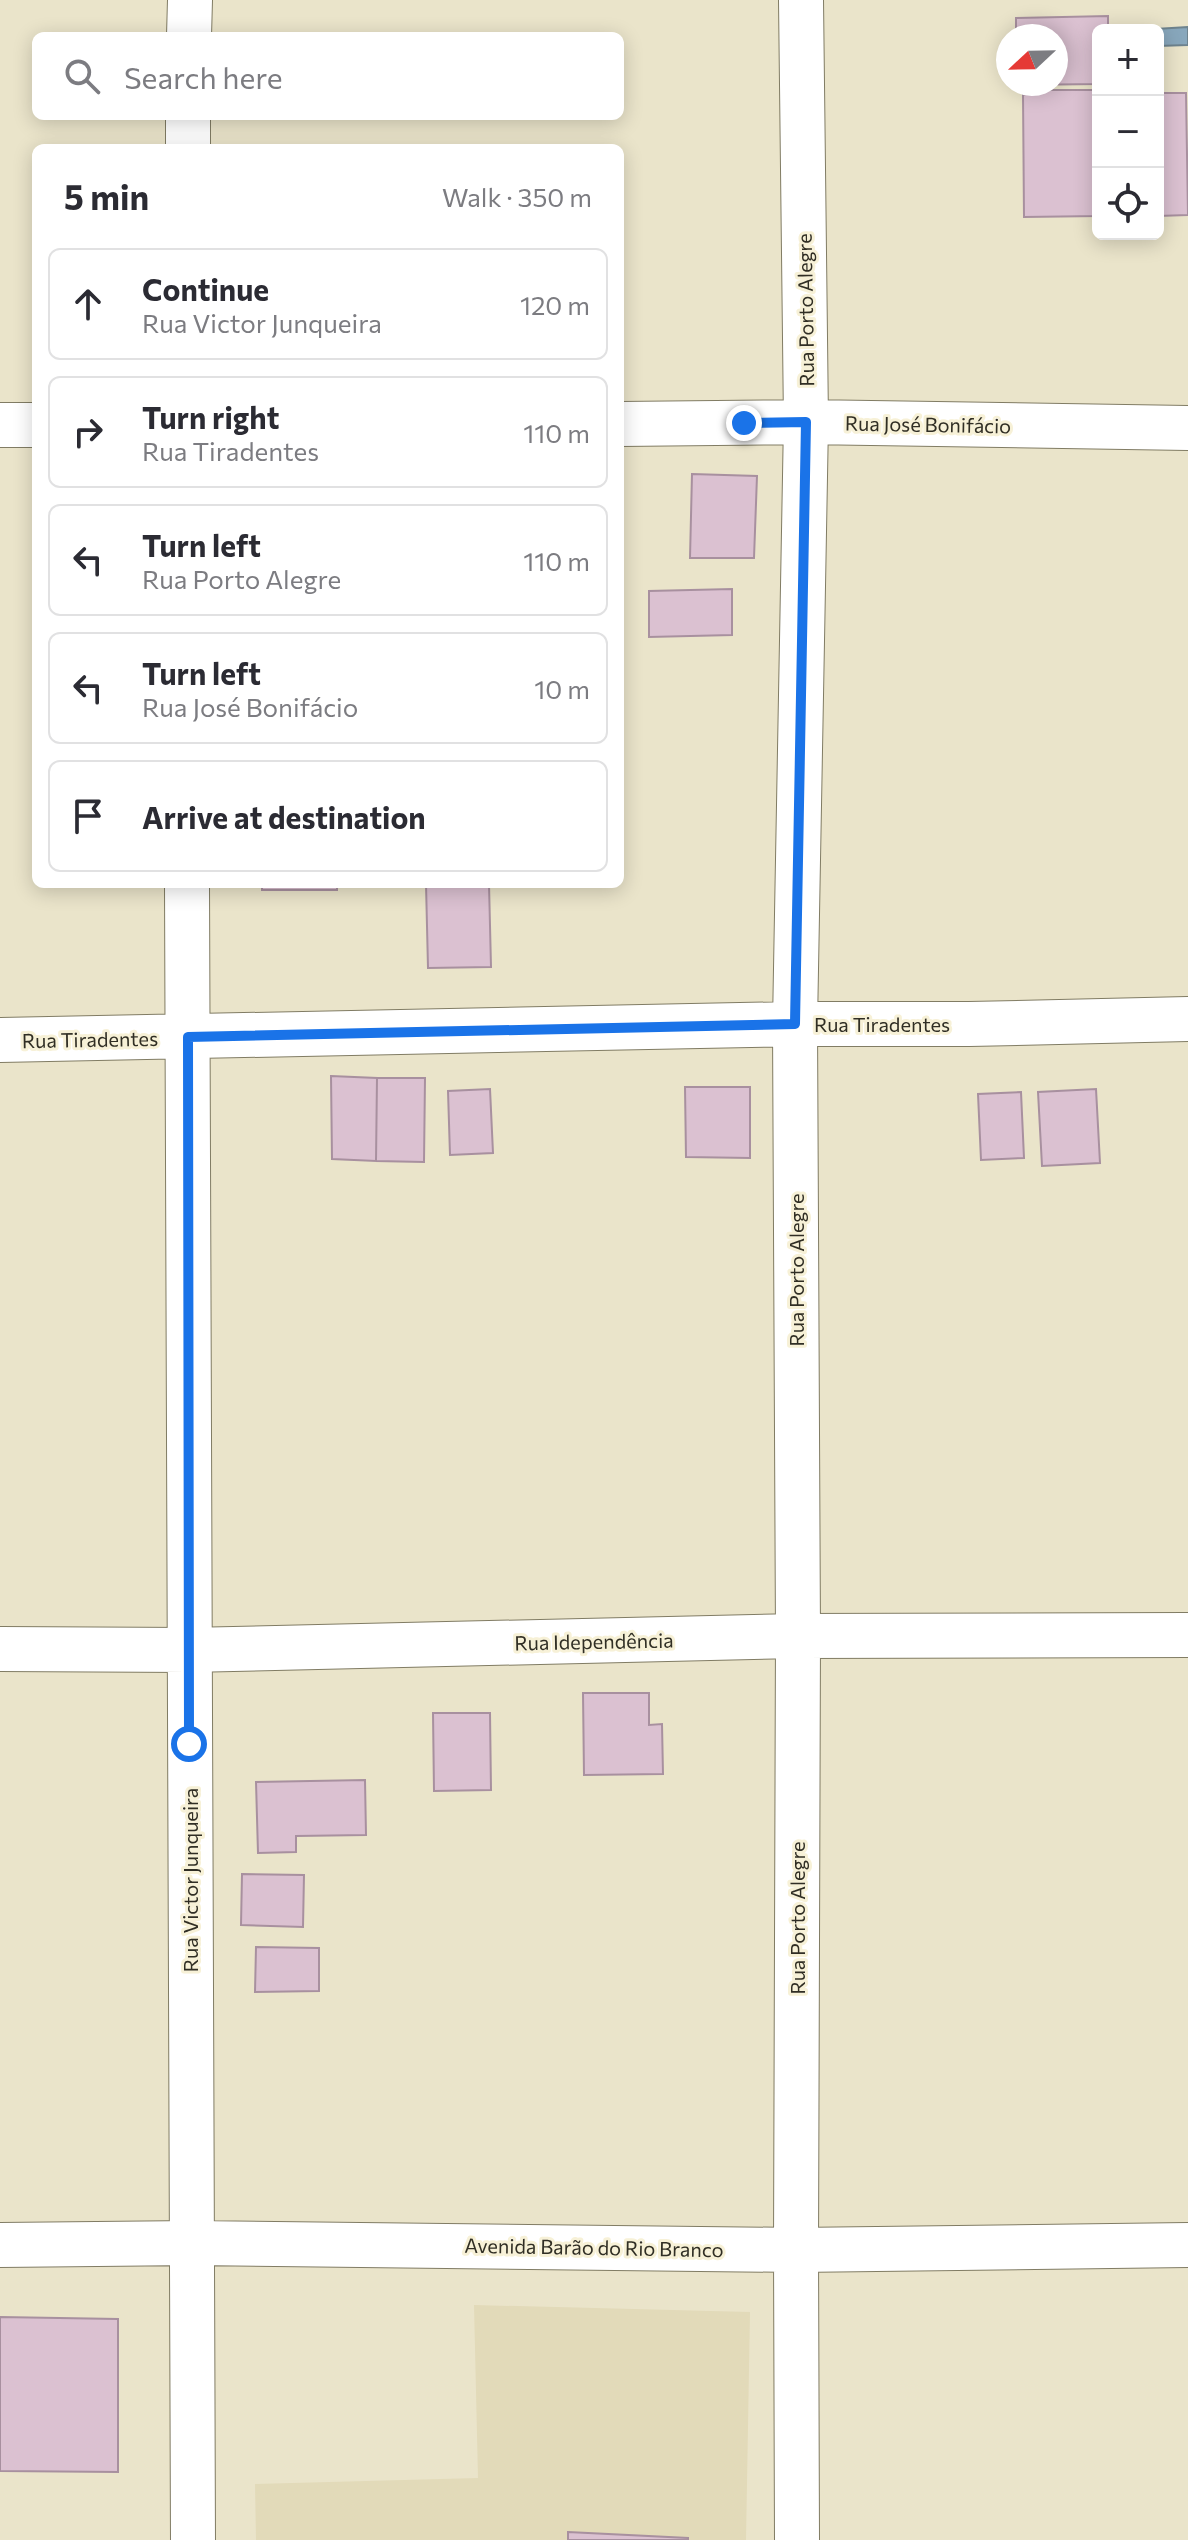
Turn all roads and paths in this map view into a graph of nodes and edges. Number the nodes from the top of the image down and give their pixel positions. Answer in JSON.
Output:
{"nodes":[{"id":1,"x":190,"y":0,"type":"edge"},
{"id":2,"x":801,"y":0,"type":"edge"},
{"id":3,"x":189,"y":32,"type":"edge"},
{"id":4,"x":188,"y":120,"type":"edge"},
{"id":5,"x":188,"y":144,"type":"edge"},
{"id":6,"x":806,"y":422,"type":"junction"},
{"id":7,"x":624,"y":424,"type":"edge"},
{"id":8,"x":0,"y":425,"type":"edge"},
{"id":9,"x":32,"y":425,"type":"edge"},
{"id":10,"x":1188,"y":428,"type":"edge"},
{"id":11,"x":187,"y":888,"type":"edge"},
{"id":12,"x":1188,"y":1019,"type":"edge"},
{"id":13,"x":795,"y":1024,"type":"junction"},
{"id":14,"x":188,"y":1037,"type":"junction"},
{"id":15,"x":0,"y":1040,"type":"edge"},
{"id":16,"x":1188,"y":1635,"type":"edge"},
{"id":17,"x":798,"y":1636,"type":"junction"},
{"id":18,"x":0,"y":1649,"type":"edge"},
{"id":19,"x":188,"y":1650,"type":"junction"},
{"id":20,"x":193,"y":2243,"type":"junction"},
{"id":21,"x":0,"y":2245,"type":"edge"},
{"id":22,"x":1188,"y":2245,"type":"edge"},
{"id":23,"x":796,"y":2250,"type":"junction"},
{"id":24,"x":193,"y":2540,"type":"edge"},
{"id":25,"x":797,"y":2540,"type":"edge"}],
"edges":[{"from":1,"to":3,"type":"street"},
{"from":2,"to":6,"type":"street","name":"Rua Porto Alegre"},
{"from":4,"to":5,"type":"street"},
{"from":6,"to":7,"type":"street","name":"Rua José Bonifácio"},
{"from":6,"to":10,"type":"street","name":"Rua José Bonifácio"},
{"from":6,"to":13,"type":"street","name":"Rua Porto Alegre"},
{"from":8,"to":9,"type":"street"},
{"from":11,"to":14,"type":"street","name":"Rua Victor Junqueira"},
{"from":12,"to":13,"type":"street","name":"Rua Tiradentes"},
{"from":13,"to":14,"type":"street","name":"Rua Tiradentes"},
{"from":13,"to":17,"type":"street","name":"Rua Porto Alegre"},
{"from":14,"to":15,"type":"street","name":"Rua Tiradentes"},
{"from":14,"to":19,"type":"street","name":"Rua Victor Junqueira"},
{"from":16,"to":17,"type":"street","name":"Rua Idependência"},
{"from":17,"to":19,"type":"street","name":"Rua Idependência"},
{"from":17,"to":23,"type":"street","name":"Rua Porto Alegre"},
{"from":18,"to":19,"type":"street","name":"Rua Idependência"},
{"from":19,"to":20,"type":"street","name":"Rua Victor Junqueira"},
{"from":20,"to":21,"type":"street","name":"Avenida Barão do Rio Branco"},
{"from":20,"to":23,"type":"street","name":"Avenida Barão do Rio Branco"},
{"from":20,"to":24,"type":"street","name":"Rua Victor Junqueira"},
{"from":22,"to":23,"type":"street","name":"Avenida Barão do Rio Branco"},
{"from":23,"to":25,"type":"street","name":"Rua Porto Alegre"}]}
